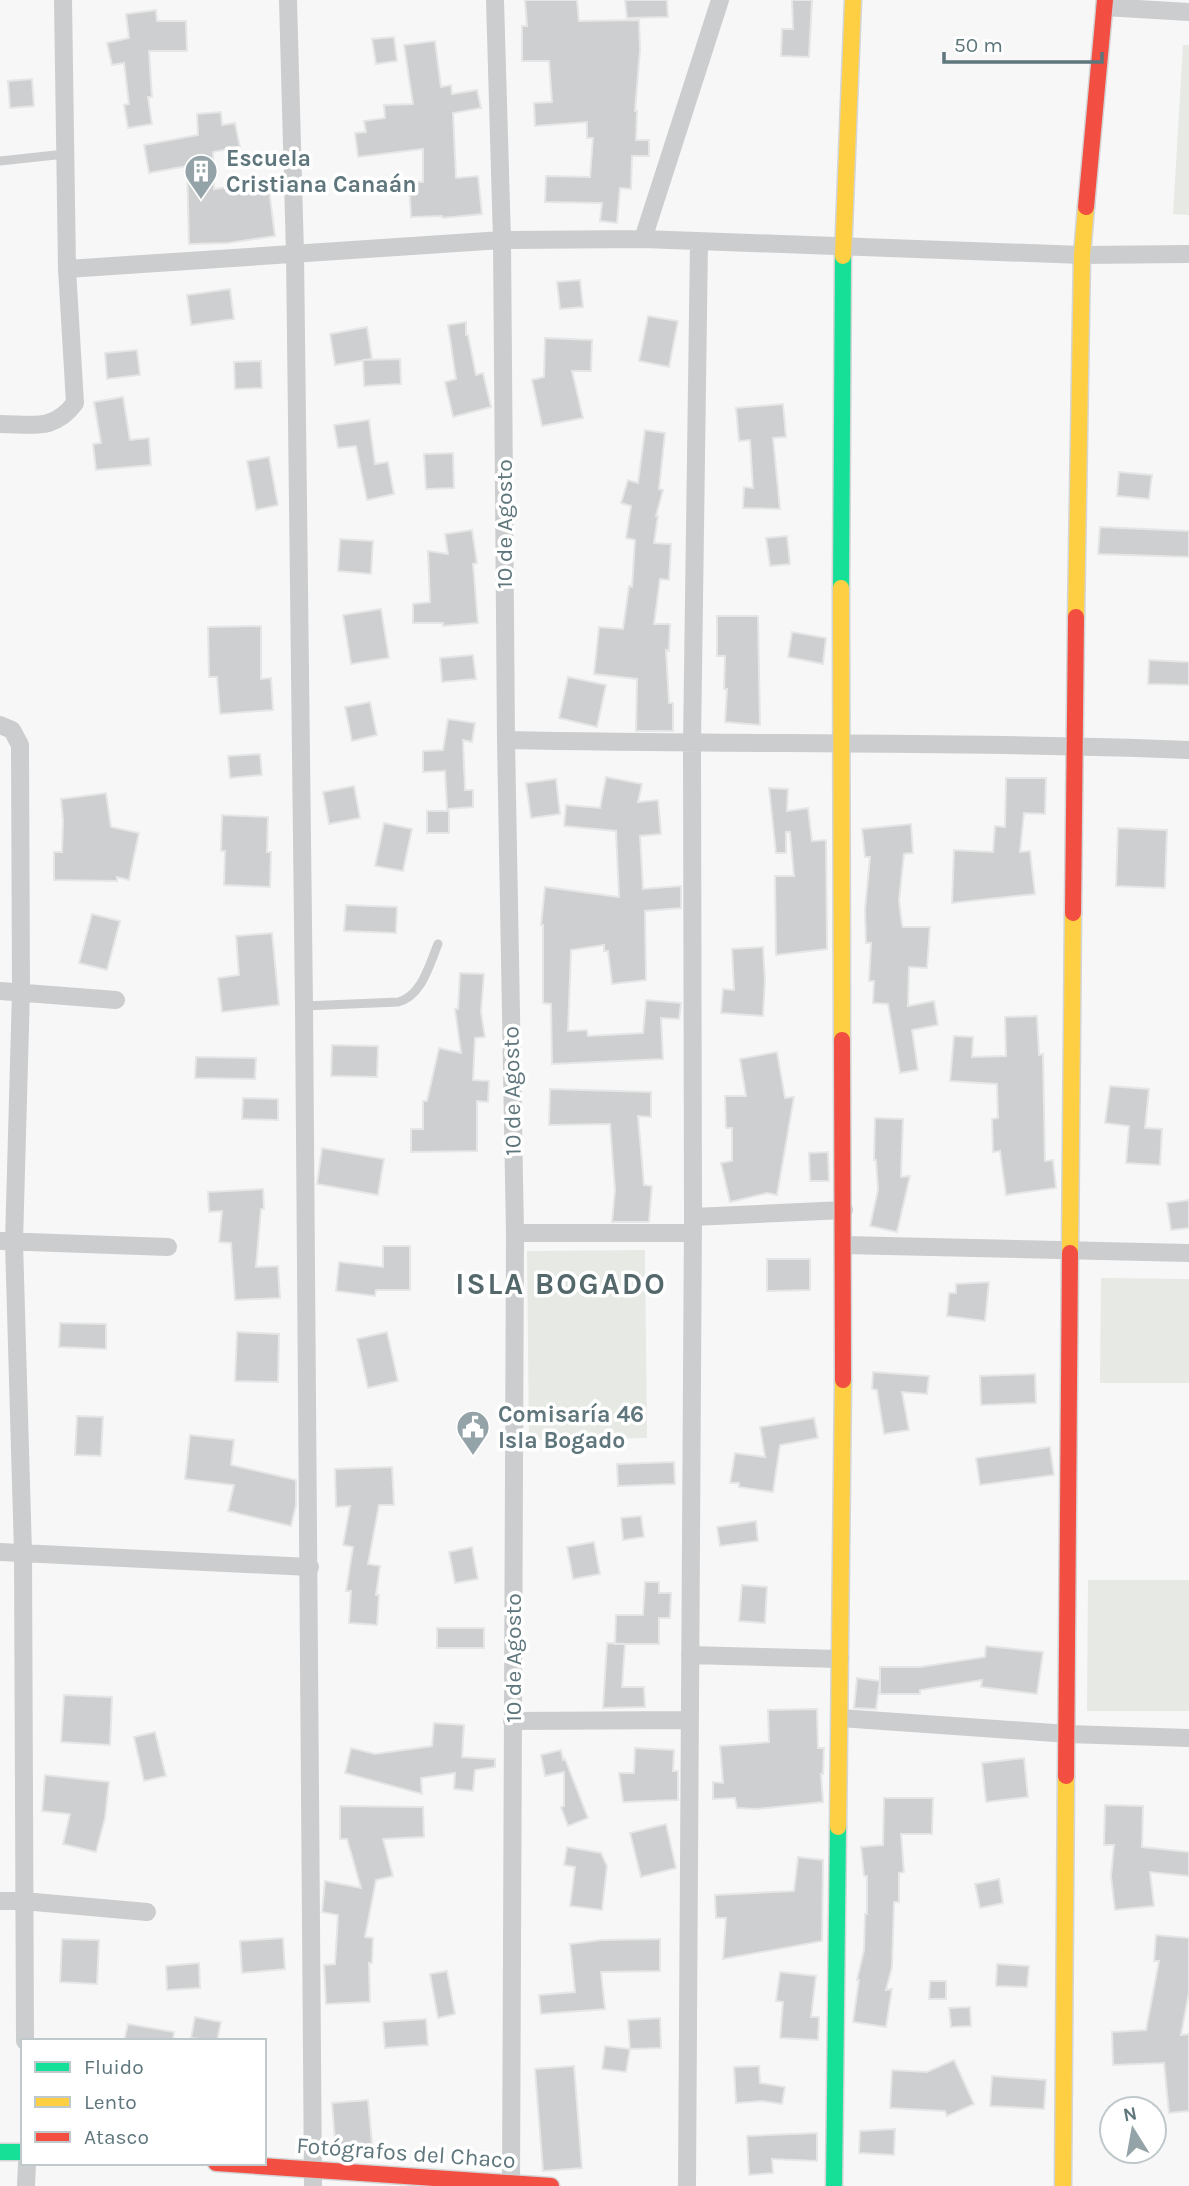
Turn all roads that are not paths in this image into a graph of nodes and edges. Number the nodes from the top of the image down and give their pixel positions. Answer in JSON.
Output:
{"nodes":[{"id":1,"x":63,"y":0,"type":"edge"},
{"id":2,"x":288,"y":0,"type":"edge"},
{"id":3,"x":495,"y":0,"type":"edge"},
{"id":4,"x":720,"y":0,"type":"edge"},
{"id":5,"x":853,"y":0,"type":"edge"},
{"id":6,"x":1104,"y":4,"type":"edge"},
{"id":7,"x":1189,"y":12,"type":"edge"},
{"id":8,"x":65,"y":154,"type":"junction"},
{"id":9,"x":0,"y":161,"type":"edge"},
{"id":10,"x":643,"y":239,"type":"junction"},
{"id":11,"x":502,"y":240,"type":"junction"},
{"id":12,"x":699,"y":241,"type":"junction"},
{"id":13,"x":843,"y":247,"type":"junction"},
{"id":14,"x":295,"y":253,"type":"junction"},
{"id":15,"x":1189,"y":254,"type":"edge"},
{"id":16,"x":1082,"y":255,"type":"junction"},
{"id":17,"x":67,"y":270,"type":"junction"},
{"id":18,"x":0,"y":424,"type":"edge"},
{"id":19,"x":0,"y":725,"type":"edge"},
{"id":20,"x":506,"y":740,"type":"junction"},
{"id":21,"x":692,"y":744,"type":"junction"},
{"id":22,"x":840,"y":744,"type":"junction"},
{"id":23,"x":1074,"y":745,"type":"junction"},
{"id":24,"x":1189,"y":750,"type":"edge"},
{"id":25,"x":438,"y":944,"type":"dead end"},
{"id":26,"x":0,"y":991,"type":"edge"},
{"id":27,"x":21,"y":991,"type":"junction"},
{"id":28,"x":116,"y":1000,"type":"dead end"},
{"id":29,"x":304,"y":1006,"type":"junction"},
{"id":30,"x":844,"y":1210,"type":"junction"},
{"id":31,"x":693,"y":1225,"type":"junction"},
{"id":32,"x":515,"y":1233,"type":"junction"},
{"id":33,"x":7,"y":1242,"type":"edge"},
{"id":34,"x":844,"y":1245,"type":"junction"},
{"id":35,"x":168,"y":1247,"type":"dead end"},
{"id":36,"x":1071,"y":1250,"type":"junction"},
{"id":37,"x":1189,"y":1253,"type":"edge"},
{"id":38,"x":0,"y":1552,"type":"edge"},
{"id":39,"x":23,"y":1553,"type":"junction"},
{"id":40,"x":310,"y":1567,"type":"junction"},
{"id":41,"x":690,"y":1655,"type":"junction"},
{"id":42,"x":840,"y":1659,"type":"junction"},
{"id":43,"x":840,"y":1718,"type":"junction"},
{"id":44,"x":689,"y":1720,"type":"junction"},
{"id":45,"x":512,"y":1721,"type":"junction"},
{"id":46,"x":1068,"y":1734,"type":"junction"},
{"id":47,"x":1189,"y":1738,"type":"edge"},
{"id":48,"x":23,"y":1900,"type":"junction"},
{"id":49,"x":0,"y":1901,"type":"edge"},
{"id":50,"x":147,"y":1913,"type":"dead end"},
{"id":51,"x":25,"y":2039,"type":"edge"},
{"id":52,"x":0,"y":2152,"type":"edge"},
{"id":53,"x":21,"y":2152,"type":"edge"},
{"id":54,"x":27,"y":2165,"type":"edge"},
{"id":55,"x":229,"y":2165,"type":"edge"},
{"id":56,"x":313,"y":2178,"type":"edge"},
{"id":57,"x":511,"y":2184,"type":"edge"},
{"id":58,"x":26,"y":2186,"type":"edge"},
{"id":59,"x":551,"y":2186,"type":"edge"},
{"id":60,"x":687,"y":2186,"type":"edge"},
{"id":61,"x":834,"y":2186,"type":"edge"},
{"id":62,"x":1063,"y":2186,"type":"edge"}],
"edges":[{"from":1,"to":8,"type":"street"},
{"from":2,"to":14,"type":"street"},
{"from":3,"to":11,"type":"street","name":"10 de Agosto"},
{"from":4,"to":10,"type":"street"},
{"from":5,"to":13,"type":"street"},
{"from":6,"to":7,"type":"street"},
{"from":6,"to":16,"type":"street"},
{"from":8,"to":9,"type":"lane"},
{"from":8,"to":17,"type":"street"},
{"from":10,"to":11,"type":"street"},
{"from":10,"to":12,"type":"street"},
{"from":11,"to":14,"type":"street"},
{"from":11,"to":20,"type":"street","name":"10 de Agosto"},
{"from":12,"to":13,"type":"street"},
{"from":12,"to":21,"type":"street"},
{"from":13,"to":16,"type":"street"},
{"from":13,"to":22,"type":"street"},
{"from":14,"to":17,"type":"street"},
{"from":14,"to":29,"type":"street"},
{"from":15,"to":16,"type":"street"},
{"from":16,"to":23,"type":"street"},
{"from":17,"to":18,"type":"street"},
{"from":19,"to":27,"type":"street"},
{"from":20,"to":21,"type":"street"},
{"from":20,"to":32,"type":"street","name":"10 de Agosto"},
{"from":21,"to":22,"type":"street"},
{"from":21,"to":31,"type":"street"},
{"from":22,"to":23,"type":"street"},
{"from":22,"to":30,"type":"street"},
{"from":23,"to":24,"type":"street"},
{"from":23,"to":36,"type":"street"},
{"from":25,"to":29,"type":"lane"},
{"from":26,"to":27,"type":"street"},
{"from":27,"to":28,"type":"street"},
{"from":27,"to":33,"type":"street"},
{"from":29,"to":40,"type":"street"},
{"from":30,"to":31,"type":"street"},
{"from":30,"to":34,"type":"street"},
{"from":31,"to":32,"type":"street"},
{"from":31,"to":41,"type":"street"},
{"from":32,"to":45,"type":"street","name":"10 de Agosto"},
{"from":33,"to":35,"type":"street"},
{"from":33,"to":39,"type":"street"},
{"from":34,"to":36,"type":"street"},
{"from":34,"to":42,"type":"street"},
{"from":36,"to":37,"type":"street"},
{"from":36,"to":46,"type":"street"},
{"from":38,"to":39,"type":"street"},
{"from":39,"to":40,"type":"street"},
{"from":39,"to":48,"type":"street"},
{"from":40,"to":56,"type":"street"},
{"from":41,"to":42,"type":"street"},
{"from":41,"to":44,"type":"street"},
{"from":42,"to":43,"type":"street"},
{"from":43,"to":46,"type":"street"},
{"from":43,"to":61,"type":"street"},
{"from":44,"to":45,"type":"street"},
{"from":44,"to":60,"type":"street"},
{"from":45,"to":57,"type":"street","name":"10 de Agosto"},
{"from":46,"to":47,"type":"street"},
{"from":46,"to":62,"type":"street"},
{"from":48,"to":49,"type":"street"},
{"from":48,"to":50,"type":"street"},
{"from":48,"to":51,"type":"street"},
{"from":52,"to":53,"type":"street"},
{"from":54,"to":58,"type":"street"},
{"from":55,"to":56,"type":"street","name":"Fotógrafos del Chaco"},
{"from":56,"to":57,"type":"street","name":"Fotógrafos del Chaco"},
{"from":57,"to":59,"type":"street","name":"Fotógrafos del Chaco"}]}
